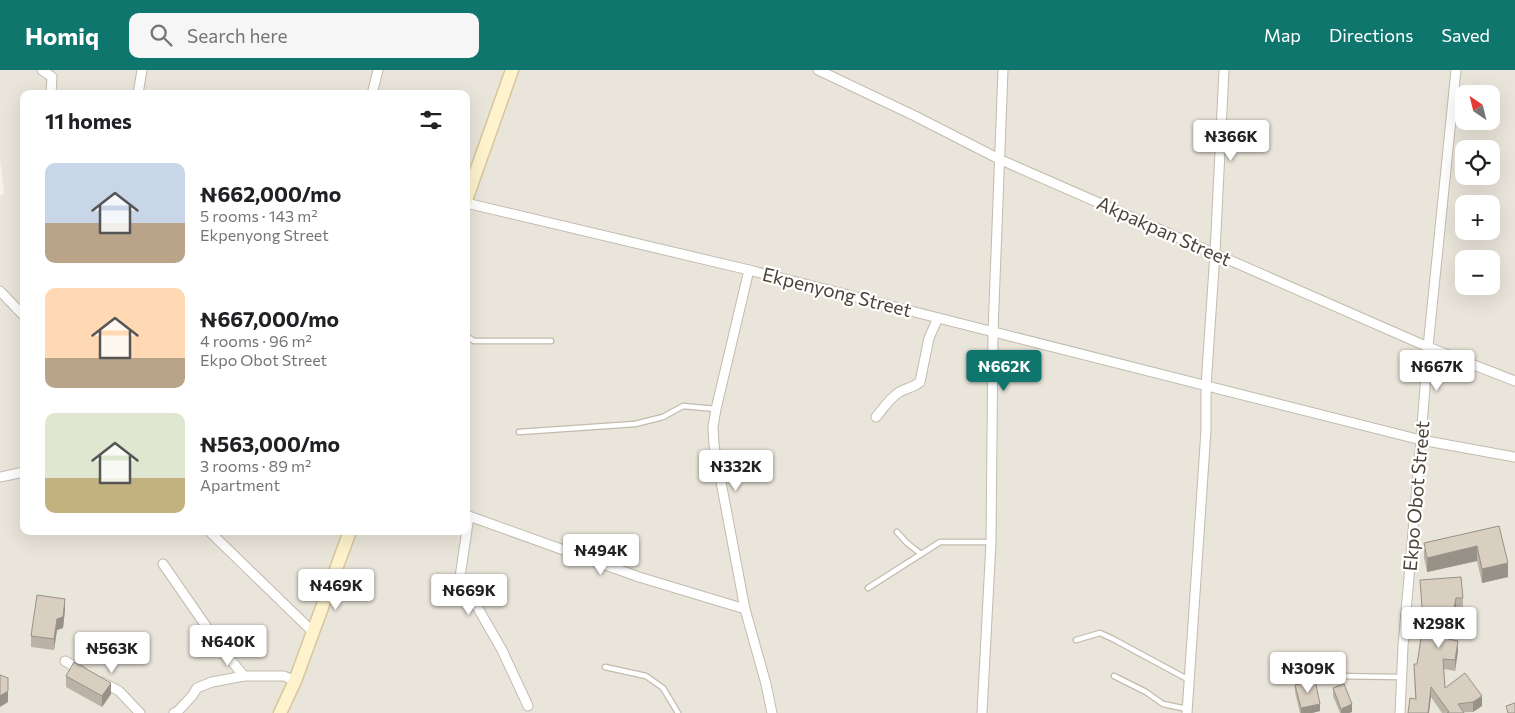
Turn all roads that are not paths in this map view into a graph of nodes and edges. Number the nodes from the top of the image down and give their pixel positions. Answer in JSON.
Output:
{"nodes":[{"id":1,"x":42,"y":70,"type":"edge"},
{"id":2,"x":142,"y":70,"type":"edge"},
{"id":3,"x":378,"y":70,"type":"edge"},
{"id":4,"x":512,"y":70,"type":"edge"},
{"id":5,"x":818,"y":70,"type":"edge"},
{"id":6,"x":1003,"y":70,"type":"edge"},
{"id":7,"x":1224,"y":70,"type":"edge"},
{"id":8,"x":1456,"y":70,"type":"edge"},
{"id":9,"x":53,"y":73,"type":"edge"},
{"id":10,"x":51,"y":90,"type":"edge"},
{"id":11,"x":139,"y":90,"type":"edge"},
{"id":12,"x":373,"y":90,"type":"edge"},
{"id":13,"x":1001,"y":160,"type":"junction"},
{"id":14,"x":470,"y":190,"type":"edge"},
{"id":15,"x":470,"y":202,"type":"edge"},
{"id":16,"x":1215,"y":254,"type":"junction"},
{"id":17,"x":749,"y":270,"type":"junction"},
{"id":18,"x":0,"y":291,"type":"edge"},
{"id":19,"x":20,"y":312,"type":"edge"},
{"id":20,"x":938,"y":318,"type":"junction"},
{"id":21,"x":993,"y":332,"type":"junction"},
{"id":22,"x":470,"y":338,"type":"edge"},
{"id":23,"x":551,"y":341,"type":"dead end"},
{"id":24,"x":1428,"y":347,"type":"junction"},
{"id":25,"x":1515,"y":381,"type":"edge"},
{"id":26,"x":1206,"y":386,"type":"junction"},
{"id":27,"x":716,"y":409,"type":"junction"},
{"id":28,"x":876,"y":417,"type":"dead end"},
{"id":29,"x":518,"y":432,"type":"dead end"},
{"id":30,"x":1422,"y":440,"type":"junction"},
{"id":31,"x":1515,"y":457,"type":"edge"},
{"id":32,"x":20,"y":473,"type":"edge"},
{"id":33,"x":0,"y":477,"type":"edge"},
{"id":34,"x":470,"y":517,"type":"edge"},
{"id":35,"x":897,"y":532,"type":"dead end"},
{"id":36,"x":213,"y":535,"type":"edge"},
{"id":37,"x":349,"y":535,"type":"edge"},
{"id":38,"x":466,"y":535,"type":"edge"},
{"id":39,"x":992,"y":542,"type":"junction"},
{"id":40,"x":922,"y":554,"type":"junction"},
{"id":41,"x":163,"y":564,"type":"dead end"},
{"id":42,"x":868,"y":588,"type":"dead end"},
{"id":43,"x":745,"y":609,"type":"junction"},
{"id":44,"x":314,"y":633,"type":"junction"},
{"id":45,"x":1076,"y":640,"type":"dead end"},
{"id":46,"x":64,"y":661,"type":"dead end"},
{"id":47,"x":605,"y":667,"type":"dead end"},
{"id":48,"x":244,"y":676,"type":"junction"},
{"id":49,"x":1114,"y":676,"type":"dead end"},
{"id":50,"x":1332,"y":676,"type":"dead end"},
{"id":51,"x":1402,"y":677,"type":"junction"},
{"id":52,"x":1189,"y":680,"type":"junction"},
{"id":53,"x":296,"y":682,"type":"junction"},
{"id":54,"x":528,"y":706,"type":"dead end"},
{"id":55,"x":1187,"y":711,"type":"edge"},
{"id":56,"x":140,"y":713,"type":"edge"},
{"id":57,"x":174,"y":713,"type":"edge"},
{"id":58,"x":280,"y":713,"type":"edge"},
{"id":59,"x":291,"y":713,"type":"edge"},
{"id":60,"x":678,"y":713,"type":"edge"},
{"id":61,"x":772,"y":713,"type":"edge"},
{"id":62,"x":982,"y":713,"type":"edge"},
{"id":63,"x":1400,"y":713,"type":"edge"}],
"edges":[{"from":1,"to":9,"type":"street"},
{"from":2,"to":11,"type":"street"},
{"from":3,"to":12,"type":"street"},
{"from":4,"to":14,"type":"main road"},
{"from":5,"to":13,"type":"street","name":"Akpakpan Street"},
{"from":6,"to":13,"type":"street"},
{"from":7,"to":16,"type":"street"},
{"from":8,"to":24,"type":"street","name":"Ekpo Obot Street"},
{"from":9,"to":10,"type":"street"},
{"from":13,"to":16,"type":"street","name":"Akpakpan Street"},
{"from":13,"to":21,"type":"street"},
{"from":15,"to":17,"type":"street","name":"Ekpenyong Street"},
{"from":16,"to":24,"type":"street","name":"Akpakpan Street"},
{"from":16,"to":26,"type":"street"},
{"from":17,"to":20,"type":"street","name":"Ekpenyong Street"},
{"from":17,"to":27,"type":"street"},
{"from":18,"to":19,"type":"street"},
{"from":20,"to":21,"type":"street","name":"Ekpenyong Street"},
{"from":20,"to":28,"type":"street"},
{"from":21,"to":26,"type":"street","name":"Ekpenyong Street"},
{"from":21,"to":39,"type":"street"},
{"from":22,"to":23,"type":"lane"},
{"from":24,"to":25,"type":"street","name":"Akpakpan Street"},
{"from":24,"to":30,"type":"street","name":"Ekpo Obot Street"},
{"from":26,"to":30,"type":"street","name":"Ekpenyong Street"},
{"from":26,"to":52,"type":"street"},
{"from":27,"to":29,"type":"lane"},
{"from":27,"to":43,"type":"street"},
{"from":30,"to":31,"type":"street","name":"Ekpenyong Street"},
{"from":30,"to":51,"type":"street","name":"Ekpo Obot Street"},
{"from":32,"to":33,"type":"street"},
{"from":34,"to":43,"type":"street"},
{"from":35,"to":40,"type":"lane"},
{"from":36,"to":44,"type":"street"},
{"from":37,"to":44,"type":"main road"},
{"from":38,"to":54,"type":"street"},
{"from":39,"to":40,"type":"lane"},
{"from":39,"to":62,"type":"street"},
{"from":40,"to":42,"type":"lane"},
{"from":41,"to":48,"type":"street"},
{"from":43,"to":61,"type":"street"},
{"from":44,"to":53,"type":"main road"},
{"from":45,"to":52,"type":"lane"},
{"from":46,"to":56,"type":"street"},
{"from":47,"to":60,"type":"lane"},
{"from":48,"to":53,"type":"street"},
{"from":48,"to":57,"type":"street"},
{"from":49,"to":55,"type":"lane"},
{"from":50,"to":51,"type":"lane"},
{"from":51,"to":63,"type":"street","name":"Ekpo Obot Street"},
{"from":52,"to":55,"type":"street"},
{"from":53,"to":58,"type":"main road"},
{"from":53,"to":59,"type":"main road"}]}
